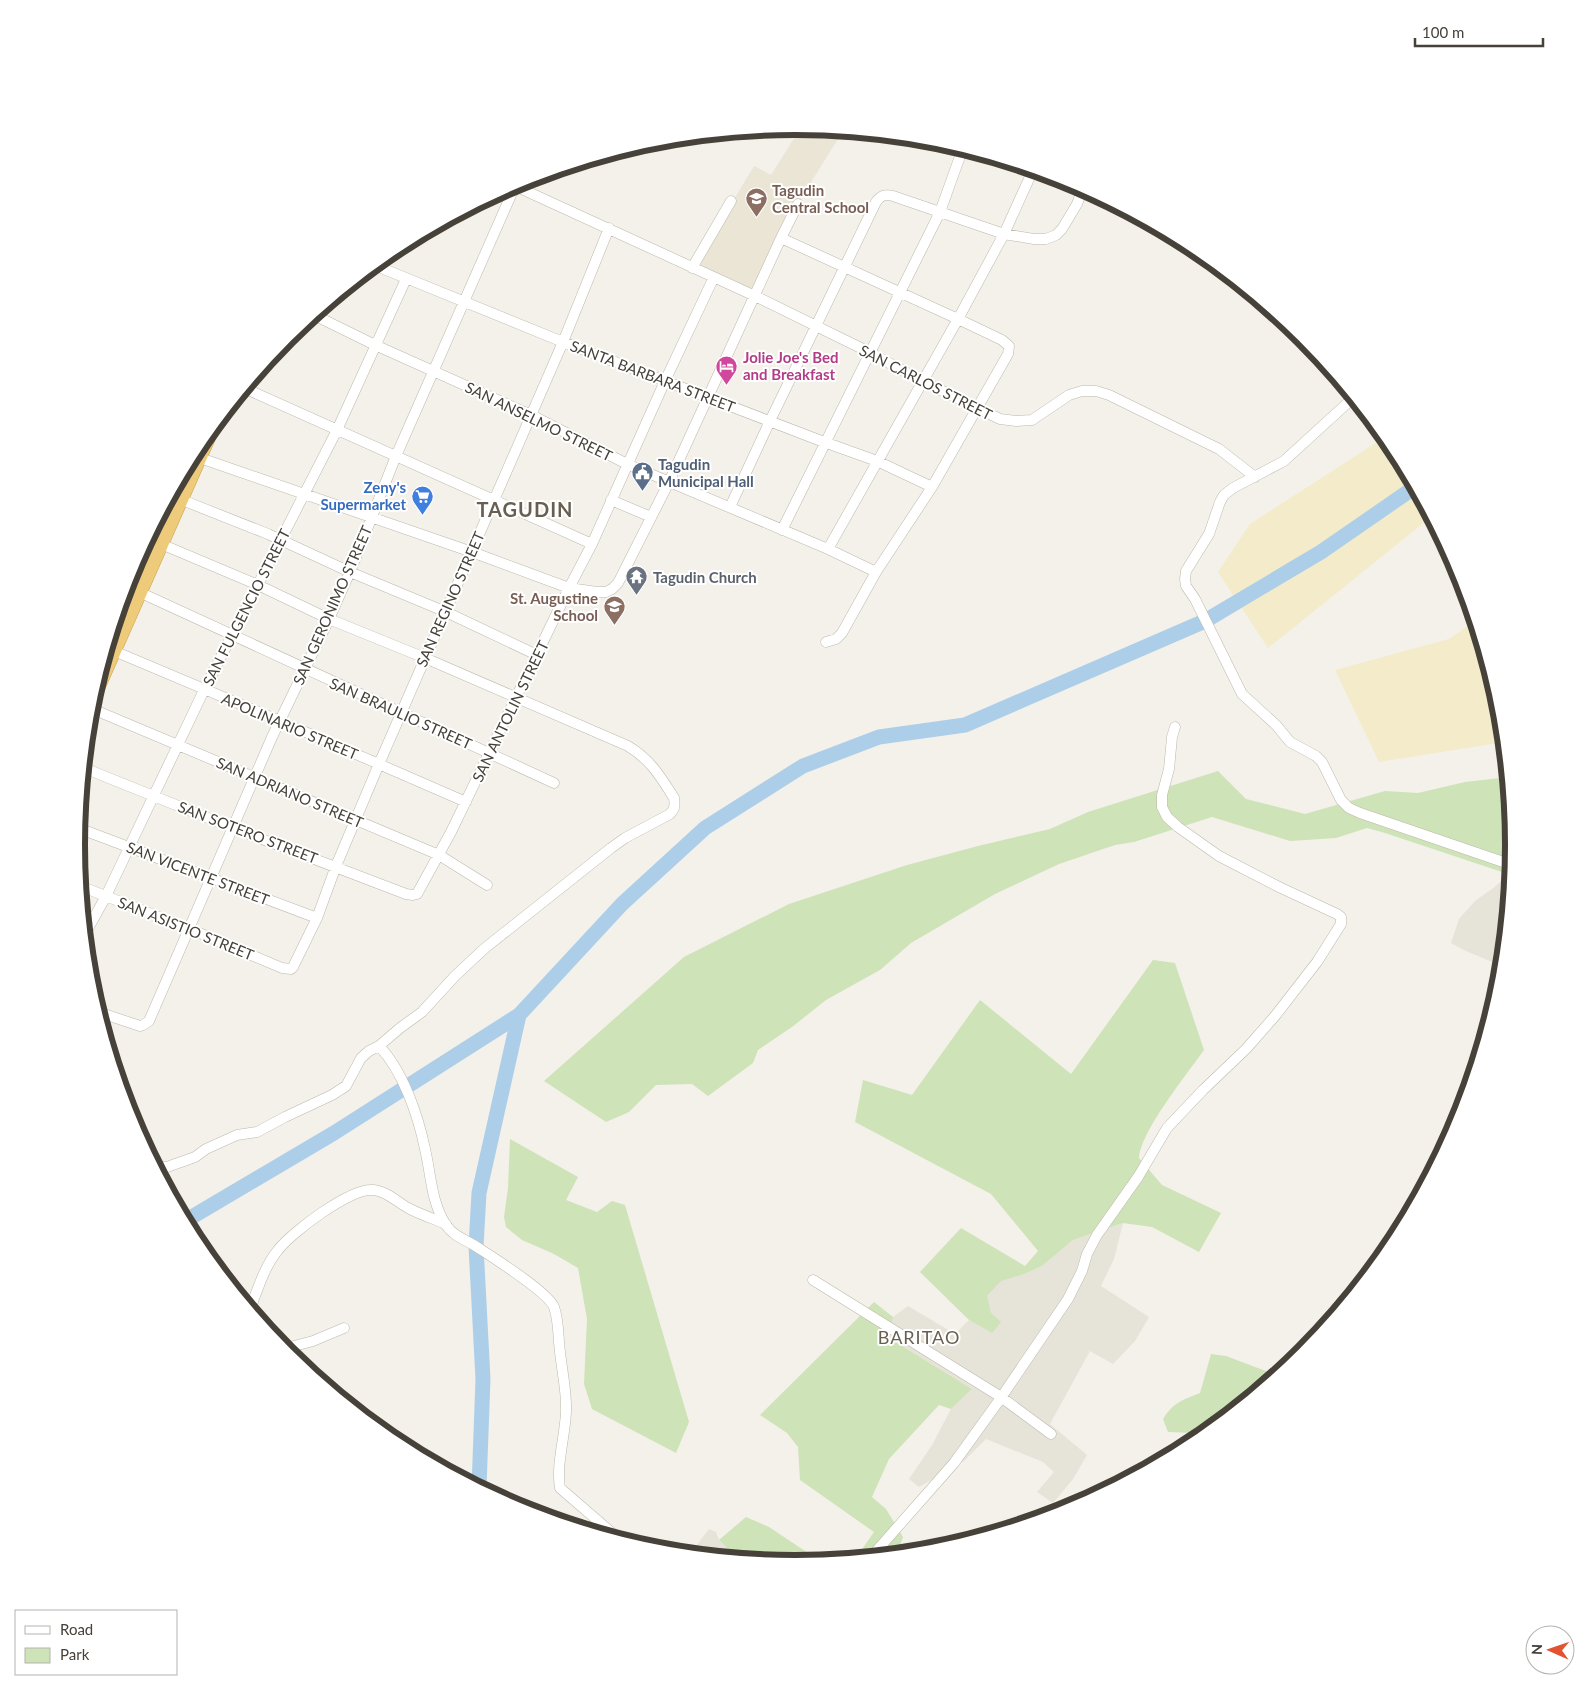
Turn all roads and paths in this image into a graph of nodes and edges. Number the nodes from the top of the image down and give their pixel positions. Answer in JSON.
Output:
{"nodes":[{"id":1,"x":961,"y":155,"type":"edge"},
{"id":2,"x":1030,"y":176,"type":"edge"},
{"id":3,"x":523,"y":189,"type":"edge"},
{"id":4,"x":510,"y":195,"type":"edge"},
{"id":5,"x":1080,"y":195,"type":"edge"},
{"id":6,"x":730,"y":200,"type":"dead end"},
{"id":7,"x":798,"y":204,"type":"dead end"},
{"id":8,"x":940,"y":212,"type":"junction"},
{"id":9,"x":609,"y":228,"type":"junction"},
{"id":10,"x":1004,"y":234,"type":"junction"},
{"id":11,"x":781,"y":238,"type":"junction"},
{"id":12,"x":382,"y":268,"type":"edge"},
{"id":13,"x":692,"y":268,"type":"junction"},
{"id":14,"x":845,"y":268,"type":"junction"},
{"id":15,"x":714,"y":277,"type":"junction"},
{"id":16,"x":406,"y":279,"type":"junction"},
{"id":17,"x":900,"y":293,"type":"junction"},
{"id":18,"x":755,"y":296,"type":"junction"},
{"id":19,"x":464,"y":301,"type":"junction"},
{"id":20,"x":320,"y":318,"type":"edge"},
{"id":21,"x":958,"y":319,"type":"junction"},
{"id":22,"x":815,"y":326,"type":"junction"},
{"id":23,"x":563,"y":342,"type":"junction"},
{"id":24,"x":375,"y":345,"type":"junction"},
{"id":25,"x":869,"y":352,"type":"junction"},
{"id":26,"x":433,"y":370,"type":"junction"},
{"id":27,"x":665,"y":381,"type":"junction"},
{"id":28,"x":922,"y":382,"type":"junction"},
{"id":29,"x":250,"y":391,"type":"edge"},
{"id":30,"x":709,"y":397,"type":"junction"},
{"id":31,"x":1349,"y":402,"type":"edge"},
{"id":32,"x":978,"y":409,"type":"junction"},
{"id":33,"x":531,"y":415,"type":"junction"},
{"id":34,"x":770,"y":421,"type":"junction"},
{"id":35,"x":337,"y":430,"type":"junction"},
{"id":36,"x":824,"y":442,"type":"junction"},
{"id":37,"x":396,"y":456,"type":"junction"},
{"id":38,"x":200,"y":458,"type":"edge"},
{"id":39,"x":199,"y":460,"type":"edge"},
{"id":40,"x":877,"y":461,"type":"junction"},
{"id":41,"x":627,"y":464,"type":"junction"},
{"id":42,"x":1255,"y":477,"type":"junction"},
{"id":43,"x":669,"y":482,"type":"junction"},
{"id":44,"x":932,"y":487,"type":"junction"},
{"id":45,"x":303,"y":494,"type":"junction"},
{"id":46,"x":182,"y":500,"type":"junction"},
{"id":47,"x":494,"y":500,"type":"junction"},
{"id":48,"x":611,"y":500,"type":"junction"},
{"id":49,"x":730,"y":507,"type":"junction"},
{"id":50,"x":370,"y":517,"type":"junction"},
{"id":51,"x":651,"y":517,"type":"junction"},
{"id":52,"x":782,"y":530,"type":"junction"},
{"id":53,"x":280,"y":539,"type":"junction"},
{"id":54,"x":161,"y":544,"type":"junction"},
{"id":55,"x":592,"y":544,"type":"junction"},
{"id":56,"x":828,"y":550,"type":"junction"},
{"id":57,"x":472,"y":552,"type":"junction"},
{"id":58,"x":350,"y":572,"type":"junction"},
{"id":59,"x":876,"y":572,"type":"junction"},
{"id":60,"x":258,"y":585,"type":"junction"},
{"id":61,"x":569,"y":588,"type":"junction"},
{"id":62,"x":139,"y":592,"type":"junction"},
{"id":63,"x":446,"y":612,"type":"junction"},
{"id":64,"x":329,"y":619,"type":"junction"},
{"id":65,"x":232,"y":635,"type":"junction"},
{"id":66,"x":826,"y":642,"type":"dead end"},
{"id":67,"x":114,"y":651,"type":"junction"},
{"id":68,"x":537,"y":656,"type":"junction"},
{"id":69,"x":425,"y":658,"type":"junction"},
{"id":70,"x":108,"y":664,"type":"edge"},
{"id":71,"x":304,"y":669,"type":"junction"},
{"id":72,"x":204,"y":690,"type":"junction"},
{"id":73,"x":517,"y":697,"type":"junction"},
{"id":74,"x":98,"y":710,"type":"edge"},
{"id":75,"x":400,"y":713,"type":"junction"},
{"id":76,"x":280,"y":721,"type":"junction"},
{"id":77,"x":1175,"y":726,"type":"dead end"},
{"id":78,"x":178,"y":746,"type":"junction"},
{"id":79,"x":490,"y":752,"type":"junction"},
{"id":80,"x":379,"y":764,"type":"junction"},
{"id":81,"x":89,"y":770,"type":"edge"},
{"id":82,"x":254,"y":777,"type":"junction"},
{"id":83,"x":554,"y":783,"type":"dead end"},
{"id":84,"x":154,"y":795,"type":"junction"},
{"id":85,"x":466,"y":802,"type":"junction"},
{"id":86,"x":356,"y":819,"type":"junction"},
{"id":87,"x":233,"y":828,"type":"junction"},
{"id":88,"x":86,"y":831,"type":"edge"},
{"id":89,"x":129,"y":847,"type":"junction"},
{"id":90,"x":439,"y":855,"type":"junction"},
{"id":91,"x":1504,"y":862,"type":"edge"},
{"id":92,"x":336,"y":866,"type":"junction"},
{"id":93,"x":211,"y":877,"type":"junction"},
{"id":94,"x":487,"y":885,"type":"dead end"},
{"id":95,"x":87,"y":889,"type":"edge"},
{"id":96,"x":414,"y":895,"type":"joint"},
{"id":97,"x":106,"y":896,"type":"junction"},
{"id":98,"x":317,"y":918,"type":"junction"},
{"id":99,"x":90,"y":925,"type":"edge"},
{"id":100,"x":190,"y":928,"type":"junction"},
{"id":101,"x":291,"y":969,"type":"joint"},
{"id":102,"x":106,"y":1015,"type":"edge"},
{"id":103,"x":379,"y":1046,"type":"junction"},
{"id":104,"x":162,"y":1167,"type":"edge"},
{"id":105,"x":446,"y":1224,"type":"junction"},
{"id":106,"x":813,"y":1280,"type":"dead end"},
{"id":107,"x":253,"y":1303,"type":"edge"},
{"id":108,"x":344,"y":1328,"type":"dead end"},
{"id":109,"x":292,"y":1346,"type":"edge"},
{"id":110,"x":1001,"y":1397,"type":"junction"},
{"id":111,"x":1051,"y":1434,"type":"dead end"},
{"id":112,"x":609,"y":1530,"type":"edge"},
{"id":113,"x":877,"y":1550,"type":"edge"}],
"edges":[{"from":1,"to":8,"type":"street"},
{"from":2,"to":10,"type":"street"},
{"from":3,"to":9,"type":"street","name":"SAN CARLOS STREET"},
{"from":4,"to":19,"type":"street","name":"SAN GERONIMO STREET"},
{"from":5,"to":10,"type":"street"},
{"from":6,"to":13,"type":"street"},
{"from":7,"to":11,"type":"street"},
{"from":8,"to":10,"type":"street"},
{"from":8,"to":14,"type":"street"},
{"from":8,"to":17,"type":"street"},
{"from":9,"to":13,"type":"street","name":"SAN CARLOS STREET"},
{"from":9,"to":23,"type":"street","name":"SAN REGINO STREET"},
{"from":10,"to":21,"type":"street"},
{"from":11,"to":14,"type":"street"},
{"from":11,"to":18,"type":"street"},
{"from":12,"to":16,"type":"street","name":"SANTA BARBARA STREET"},
{"from":13,"to":15,"type":"street","name":"SAN CARLOS STREET"},
{"from":14,"to":17,"type":"street"},
{"from":14,"to":22,"type":"street"},
{"from":15,"to":18,"type":"street","name":"SAN CARLOS STREET"},
{"from":15,"to":27,"type":"street","name":"SAN ANTOLIN STREET"},
{"from":16,"to":19,"type":"street","name":"SANTA BARBARA STREET"},
{"from":16,"to":24,"type":"street","name":"SAN FULGENCIO STREET"},
{"from":17,"to":21,"type":"street"},
{"from":17,"to":25,"type":"street"},
{"from":18,"to":22,"type":"street","name":"SAN CARLOS STREET"},
{"from":18,"to":30,"type":"street"},
{"from":19,"to":23,"type":"street","name":"SANTA BARBARA STREET"},
{"from":19,"to":26,"type":"street","name":"SAN GERONIMO STREET"},
{"from":20,"to":24,"type":"street","name":"SAN ANSELMO STREET"},
{"from":21,"to":28,"type":"street"},
{"from":21,"to":32,"type":"street"},
{"from":22,"to":25,"type":"street","name":"SAN CARLOS STREET"},
{"from":22,"to":34,"type":"street"},
{"from":23,"to":27,"type":"street","name":"SANTA BARBARA STREET"},
{"from":23,"to":33,"type":"street","name":"SAN REGINO STREET"},
{"from":24,"to":26,"type":"street","name":"SAN ANSELMO STREET"},
{"from":24,"to":35,"type":"street","name":"SAN FULGENCIO STREET"},
{"from":25,"to":28,"type":"street","name":"SAN CARLOS STREET"},
{"from":25,"to":36,"type":"street"},
{"from":26,"to":33,"type":"street","name":"SAN ANSELMO STREET"},
{"from":26,"to":37,"type":"street","name":"SAN GERONIMO STREET"},
{"from":27,"to":30,"type":"street","name":"SANTA BARBARA STREET"},
{"from":27,"to":41,"type":"street","name":"SAN ANTOLIN STREET"},
{"from":28,"to":32,"type":"street","name":"SAN CARLOS STREET"},
{"from":28,"to":40,"type":"street"},
{"from":29,"to":35,"type":"street"},
{"from":30,"to":34,"type":"street","name":"SANTA BARBARA STREET"},
{"from":30,"to":43,"type":"street"},
{"from":31,"to":42,"type":"street"},
{"from":32,"to":42,"type":"street","name":"SAN CARLOS STREET"},
{"from":32,"to":44,"type":"street"},
{"from":33,"to":41,"type":"street","name":"SAN ANSELMO STREET"},
{"from":33,"to":47,"type":"street","name":"SAN REGINO STREET"},
{"from":34,"to":36,"type":"street","name":"SANTA BARBARA STREET"},
{"from":34,"to":49,"type":"street"},
{"from":35,"to":37,"type":"street"},
{"from":35,"to":45,"type":"street","name":"SAN FULGENCIO STREET"},
{"from":36,"to":40,"type":"street","name":"SANTA BARBARA STREET"},
{"from":36,"to":52,"type":"street"},
{"from":37,"to":47,"type":"street"},
{"from":37,"to":50,"type":"street","name":"SAN GERONIMO STREET"},
{"from":38,"to":45,"type":"street"},
{"from":39,"to":46,"type":"highway"},
{"from":40,"to":44,"type":"street","name":"SANTA BARBARA STREET"},
{"from":40,"to":56,"type":"street"},
{"from":41,"to":43,"type":"street","name":"SAN ANSELMO STREET"},
{"from":41,"to":48,"type":"street","name":"SAN ANTOLIN STREET"},
{"from":42,"to":91,"type":"street"},
{"from":43,"to":49,"type":"street","name":"SAN ANSELMO STREET"},
{"from":43,"to":51,"type":"street"},
{"from":44,"to":59,"type":"street"},
{"from":45,"to":50,"type":"street"},
{"from":45,"to":53,"type":"street","name":"SAN FULGENCIO STREET"},
{"from":46,"to":53,"type":"street"},
{"from":46,"to":54,"type":"highway"},
{"from":47,"to":55,"type":"street"},
{"from":47,"to":57,"type":"street","name":"SAN REGINO STREET"},
{"from":48,"to":51,"type":"street"},
{"from":48,"to":55,"type":"street","name":"SAN ANTOLIN STREET"},
{"from":49,"to":52,"type":"street","name":"SAN ANSELMO STREET"},
{"from":50,"to":57,"type":"street"},
{"from":50,"to":58,"type":"street","name":"SAN GERONIMO STREET"},
{"from":51,"to":61,"type":"street"},
{"from":52,"to":56,"type":"street","name":"SAN ANSELMO STREET"},
{"from":53,"to":58,"type":"street"},
{"from":53,"to":60,"type":"street","name":"SAN FULGENCIO STREET"},
{"from":54,"to":60,"type":"street"},
{"from":54,"to":62,"type":"highway"},
{"from":55,"to":61,"type":"street","name":"SAN ANTOLIN STREET"},
{"from":56,"to":59,"type":"street","name":"SAN ANSELMO STREET"},
{"from":57,"to":61,"type":"street"},
{"from":57,"to":63,"type":"street","name":"SAN REGINO STREET"},
{"from":58,"to":63,"type":"street"},
{"from":58,"to":64,"type":"street","name":"SAN GERONIMO STREET"},
{"from":59,"to":66,"type":"street"},
{"from":60,"to":64,"type":"street"},
{"from":60,"to":65,"type":"street","name":"SAN FULGENCIO STREET"},
{"from":61,"to":68,"type":"street","name":"SAN ANTOLIN STREET"},
{"from":62,"to":65,"type":"street","name":"SAN BRAULIO STREET"},
{"from":62,"to":67,"type":"highway"},
{"from":63,"to":68,"type":"street"},
{"from":63,"to":69,"type":"street","name":"SAN REGINO STREET"},
{"from":64,"to":69,"type":"street"},
{"from":64,"to":71,"type":"street","name":"SAN GERONIMO STREET"},
{"from":65,"to":71,"type":"street","name":"SAN BRAULIO STREET"},
{"from":65,"to":72,"type":"street","name":"SAN FULGENCIO STREET"},
{"from":67,"to":70,"type":"highway"},
{"from":67,"to":72,"type":"street","name":"APOLINARIO STREET"},
{"from":68,"to":73,"type":"street","name":"SAN ANTOLIN STREET"},
{"from":69,"to":73,"type":"street"},
{"from":69,"to":75,"type":"street","name":"SAN REGINO STREET"},
{"from":71,"to":75,"type":"street","name":"SAN BRAULIO STREET"},
{"from":71,"to":76,"type":"street","name":"SAN GERONIMO STREET"},
{"from":72,"to":76,"type":"street","name":"APOLINARIO STREET"},
{"from":72,"to":78,"type":"street","name":"SAN FULGENCIO STREET"},
{"from":73,"to":79,"type":"street","name":"SAN ANTOLIN STREET"},
{"from":73,"to":103,"type":"street"},
{"from":74,"to":78,"type":"street","name":"SAN ADRIANO STREET"},
{"from":75,"to":79,"type":"street","name":"SAN BRAULIO STREET"},
{"from":75,"to":80,"type":"street","name":"SAN REGINO STREET"},
{"from":76,"to":80,"type":"street","name":"APOLINARIO STREET"},
{"from":76,"to":82,"type":"street","name":"SAN GERONIMO STREET"},
{"from":77,"to":110,"type":"street"},
{"from":78,"to":82,"type":"street","name":"SAN ADRIANO STREET"},
{"from":78,"to":84,"type":"street","name":"SAN FULGENCIO STREET"},
{"from":79,"to":83,"type":"street","name":"SAN BRAULIO STREET"},
{"from":79,"to":85,"type":"street","name":"SAN ANTOLIN STREET"},
{"from":80,"to":85,"type":"street","name":"APOLINARIO STREET"},
{"from":80,"to":86,"type":"street","name":"SAN REGINO STREET"},
{"from":81,"to":84,"type":"street","name":"SAN SOTERO STREET"},
{"from":82,"to":86,"type":"street","name":"SAN ADRIANO STREET"},
{"from":82,"to":87,"type":"street","name":"SAN GERONIMO STREET"},
{"from":84,"to":87,"type":"street","name":"SAN SOTERO STREET"},
{"from":84,"to":89,"type":"street","name":"SAN FULGENCIO STREET"},
{"from":85,"to":90,"type":"street","name":"SAN ANTOLIN STREET"},
{"from":86,"to":90,"type":"street","name":"SAN ADRIANO STREET"},
{"from":86,"to":92,"type":"street","name":"SAN REGINO STREET"},
{"from":87,"to":92,"type":"street","name":"SAN SOTERO STREET"},
{"from":87,"to":93,"type":"street","name":"SAN GERONIMO STREET"},
{"from":88,"to":89,"type":"street","name":"SAN VICENTE STREET"},
{"from":89,"to":93,"type":"street","name":"SAN VICENTE STREET"},
{"from":89,"to":97,"type":"street","name":"SAN FULGENCIO STREET"},
{"from":90,"to":94,"type":"street","name":"SAN ADRIANO STREET"},
{"from":90,"to":96,"type":"street","name":"SAN ANTOLIN STREET"},
{"from":92,"to":96,"type":"street","name":"SAN SOTERO STREET"},
{"from":92,"to":98,"type":"street","name":"SAN REGINO STREET"},
{"from":93,"to":98,"type":"street","name":"SAN VICENTE STREET"},
{"from":93,"to":100,"type":"street","name":"SAN GERONIMO STREET"},
{"from":95,"to":97,"type":"street","name":"SAN ASISTIO STREET"},
{"from":97,"to":99,"type":"street","name":"SAN FULGENCIO STREET"},
{"from":97,"to":100,"type":"street","name":"SAN ASISTIO STREET"},
{"from":98,"to":101,"type":"street","name":"SAN REGINO STREET"},
{"from":100,"to":101,"type":"street","name":"SAN ASISTIO STREET"},
{"from":100,"to":102,"type":"street","name":"SAN GERONIMO STREET"},
{"from":103,"to":104,"type":"street"},
{"from":103,"to":105,"type":"street"},
{"from":105,"to":107,"type":"street"},
{"from":105,"to":112,"type":"street"},
{"from":106,"to":110,"type":"street"},
{"from":108,"to":109,"type":"street"},
{"from":110,"to":111,"type":"street"},
{"from":110,"to":113,"type":"street"}]}
